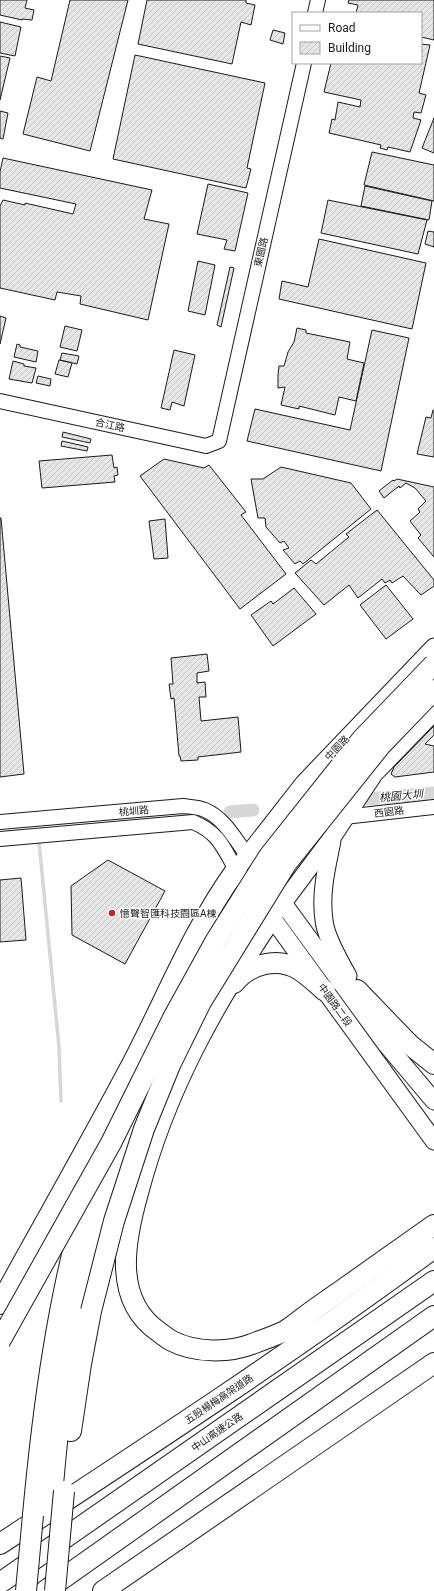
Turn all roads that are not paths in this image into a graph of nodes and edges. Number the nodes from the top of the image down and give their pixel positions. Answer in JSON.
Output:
{"nodes":[{"id":1,"x":318,"y":0,"type":"edge"},
{"id":2,"x":315,"y":12,"type":"edge"},
{"id":3,"x":304,"y":64,"type":"edge"},
{"id":4,"x":0,"y":401,"type":"edge"},
{"id":5,"x":219,"y":440,"type":"joint"},
{"id":6,"x":434,"y":647,"type":"edge"},
{"id":7,"x":434,"y":664,"type":"edge"},
{"id":8,"x":400,"y":682,"type":"junction"},
{"id":9,"x":434,"y":690,"type":"edge"},
{"id":10,"x":434,"y":712,"type":"edge"},
{"id":11,"x":434,"y":807,"type":"edge"},
{"id":12,"x":344,"y":817,"type":"junction"},
{"id":13,"x":0,"y":822,"type":"edge"},
{"id":14,"x":333,"y":836,"type":"junction"},
{"id":15,"x":0,"y":839,"type":"edge"},
{"id":16,"x":242,"y":863,"type":"junction"},
{"id":17,"x":259,"y":885,"type":"junction"},
{"id":18,"x":277,"y":909,"type":"junction"},
{"id":19,"x":356,"y":990,"type":"junction"},
{"id":20,"x":325,"y":991,"type":"junction"},
{"id":21,"x":214,"y":1008,"type":"junction"},
{"id":22,"x":371,"y":1023,"type":"junction"},
{"id":23,"x":434,"y":1064,"type":"edge"},
{"id":24,"x":131,"y":1067,"type":"junction"},
{"id":25,"x":173,"y":1089,"type":"junction"},
{"id":26,"x":434,"y":1101,"type":"edge"},
{"id":27,"x":434,"y":1141,"type":"edge"},
{"id":28,"x":102,"y":1201,"type":"junction"},
{"id":29,"x":434,"y":1225,"type":"edge"},
{"id":30,"x":434,"y":1248,"type":"edge"},
{"id":31,"x":434,"y":1281,"type":"edge"},
{"id":32,"x":0,"y":1304,"type":"edge"},
{"id":33,"x":434,"y":1316,"type":"edge"},
{"id":34,"x":0,"y":1341,"type":"edge"},
{"id":35,"x":434,"y":1363,"type":"edge"},
{"id":36,"x":42,"y":1511,"type":"junction"},
{"id":37,"x":0,"y":1544,"type":"edge"},
{"id":38,"x":0,"y":1583,"type":"edge"},
{"id":39,"x":26,"y":1591,"type":"edge"},
{"id":40,"x":44,"y":1591,"type":"edge"},
{"id":41,"x":55,"y":1591,"type":"edge"},
{"id":42,"x":103,"y":1591,"type":"edge"}],
"edges":[{"from":1,"to":2,"type":"street"},
{"from":3,"to":5,"type":"street","name":"東園路"},
{"from":4,"to":5,"type":"street","name":"合江路"},
{"from":6,"to":8,"type":"main road","name":"中園路"},
{"from":7,"to":34,"type":"highway","bridge":true},
{"from":8,"to":16,"type":"main road","name":"中園路"},
{"from":8,"to":17,"type":"main road"},
{"from":9,"to":41,"type":"highway","bridge":true},
{"from":10,"to":12,"type":"main road"},
{"from":11,"to":12,"type":"street","name":"西園路"},
{"from":12,"to":14,"type":"main road"},
{"from":13,"to":16,"type":"street","name":"桃圳路"},
{"from":14,"to":18,"type":"main road"},
{"from":14,"to":19,"type":"main road"},
{"from":15,"to":16,"type":"street","name":"桃圳路"},
{"from":16,"to":17,"type":"main road","name":"中園路二段"},
{"from":16,"to":24,"type":"highway"},
{"from":17,"to":18,"type":"main road","name":"中園路二段"},
{"from":17,"to":28,"type":"highway"},
{"from":18,"to":20,"type":"main road","name":"中園路二段"},
{"from":18,"to":21,"type":"highway"},
{"from":18,"to":22,"type":"main road","name":"中園路二段"},
{"from":19,"to":22,"type":"main road"},
{"from":19,"to":23,"type":"highway"},
{"from":20,"to":21,"type":"highway"},
{"from":20,"to":27,"type":"main road","name":"中園路二段"},
{"from":21,"to":25,"type":"highway"},
{"from":22,"to":26,"type":"main road","name":"中園路二段"},
{"from":24,"to":32,"type":"highway"},
{"from":24,"to":36,"type":"highway"},
{"from":25,"to":28,"type":"highway"},
{"from":25,"to":29,"type":"highway"},
{"from":28,"to":36,"type":"highway"},
{"from":30,"to":37,"type":"highway","name":"五股楊梅高架道路","bridge":true},
{"from":31,"to":38,"type":"highway","name":"中山高速公路"},
{"from":33,"to":40,"type":"highway"},
{"from":35,"to":42,"type":"highway"},
{"from":36,"to":39,"type":"highway","bridge":true},
{"from":36,"to":40,"type":"highway"}]}
